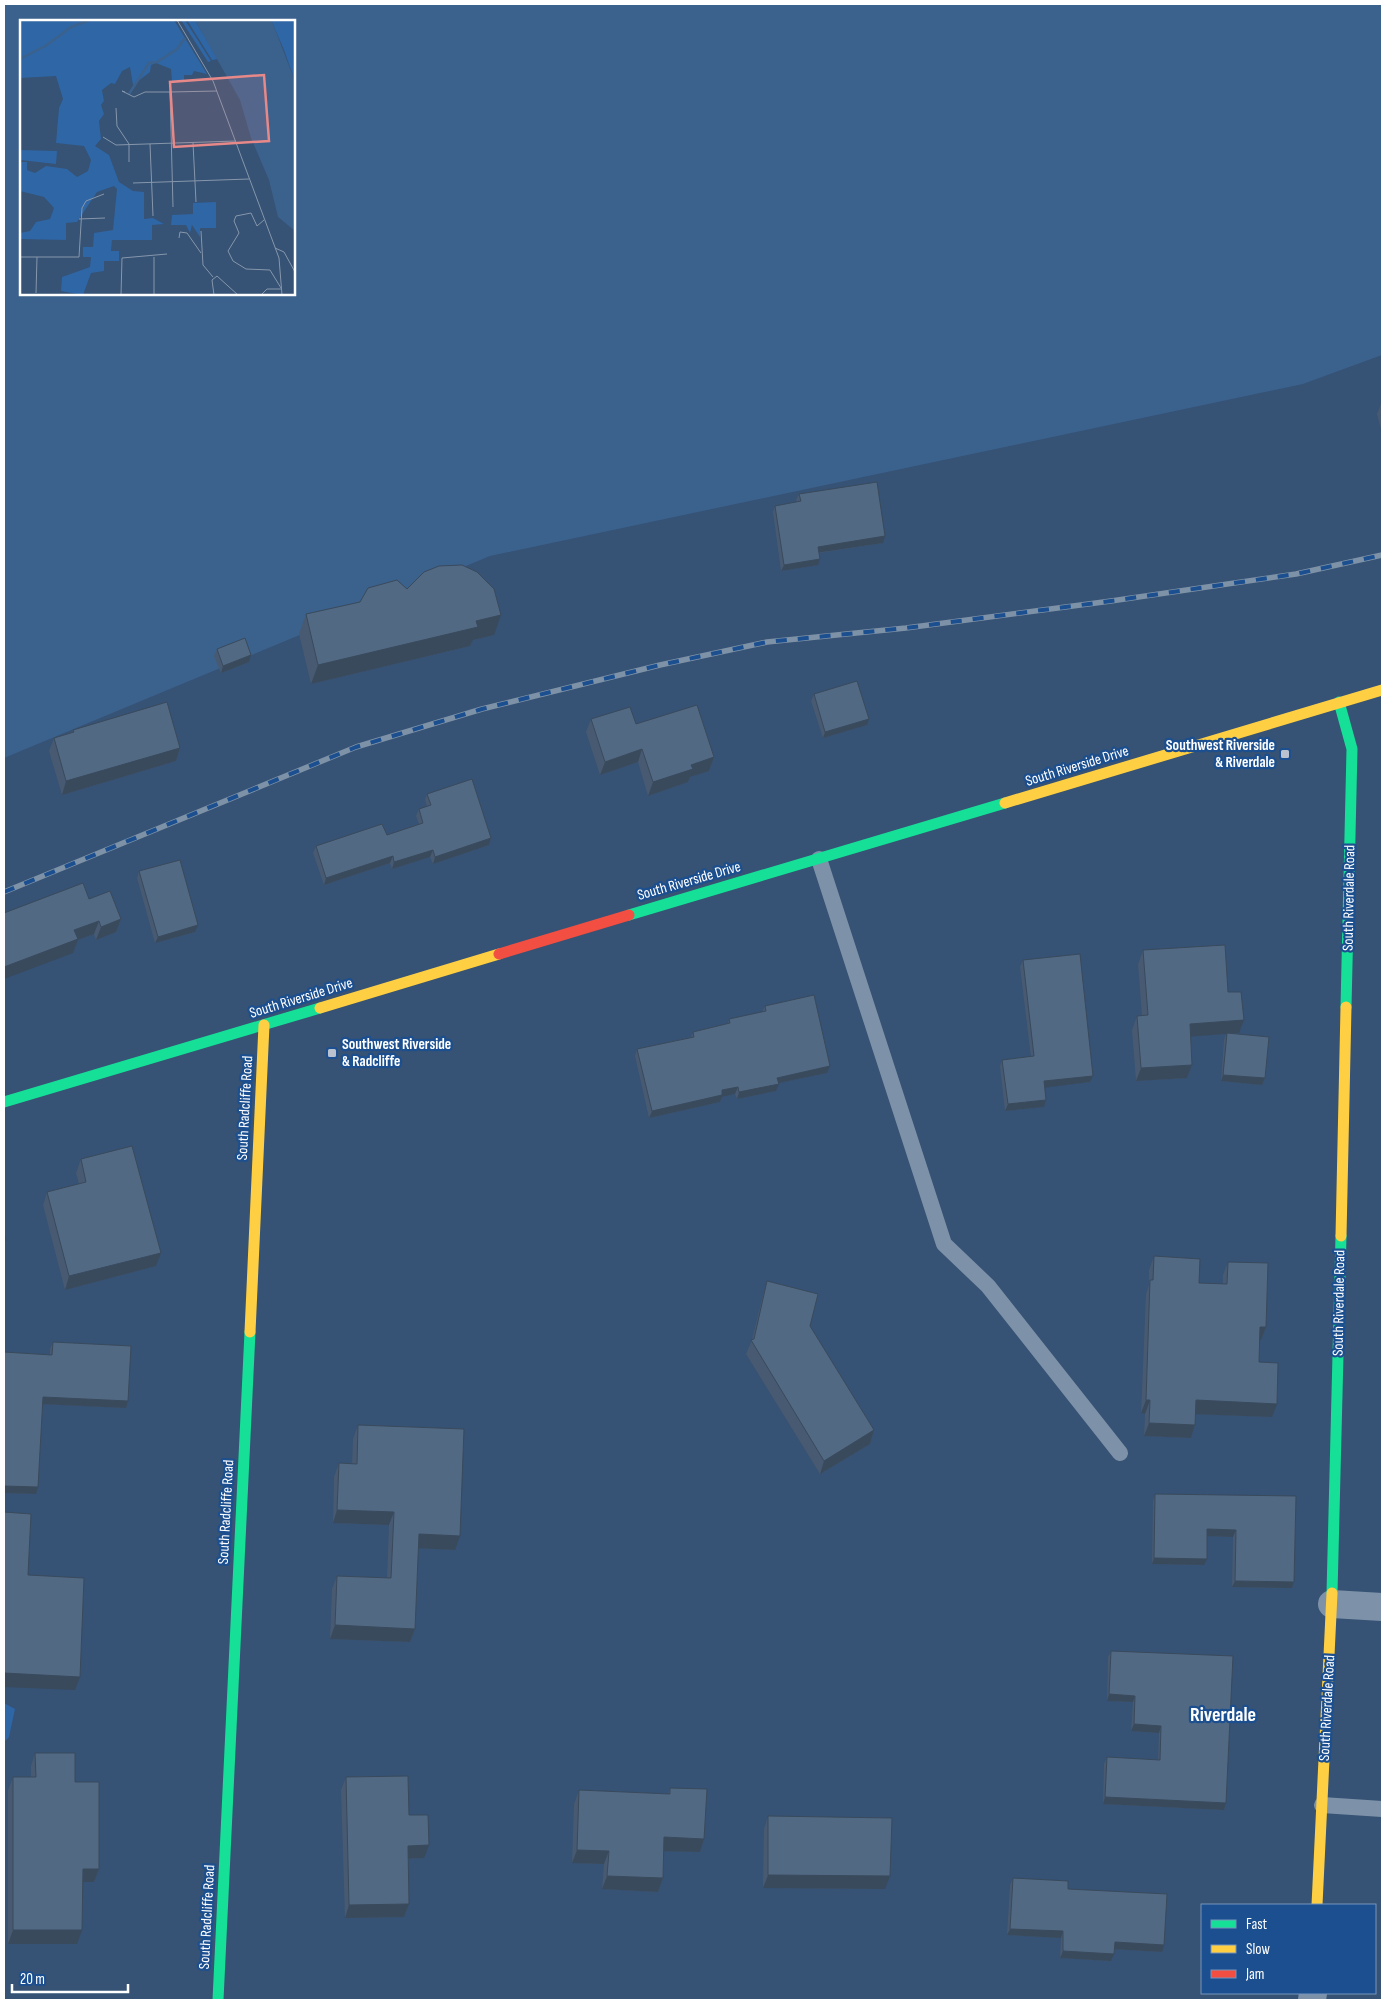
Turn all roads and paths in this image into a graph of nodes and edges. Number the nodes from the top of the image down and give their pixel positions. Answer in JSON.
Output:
{"nodes":[{"id":1,"x":1382,"y":690,"type":"edge"},
{"id":2,"x":1340,"y":702,"type":"junction"},
{"id":3,"x":819,"y":859,"type":"junction"},
{"id":4,"x":264,"y":1025,"type":"junction"},
{"id":5,"x":4,"y":1102,"type":"edge"},
{"id":6,"x":1120,"y":1453,"type":"dead end"},
{"id":7,"x":1332,"y":1604,"type":"junction"},
{"id":8,"x":1382,"y":1607,"type":"edge"},
{"id":9,"x":1322,"y":1805,"type":"junction"},
{"id":10,"x":1382,"y":1809,"type":"edge"},
{"id":11,"x":1317,"y":1904,"type":"edge"},
{"id":12,"x":218,"y":2000,"type":"edge"}],
"edges":[{"from":1,"to":2,"type":"street","name":"South Riverside Drive"},
{"from":2,"to":3,"type":"street","name":"South Riverside Drive"},
{"from":2,"to":7,"type":"street","name":"South Riverdale Road"},
{"from":3,"to":4,"type":"street","name":"South Riverside Drive"},
{"from":3,"to":6,"type":"lane"},
{"from":4,"to":5,"type":"street","name":"South Riverside Drive"},
{"from":4,"to":12,"type":"street","name":"South Radcliffe Road"},
{"from":7,"to":8,"type":"street"},
{"from":7,"to":9,"type":"street","name":"South Riverdale Road"},
{"from":9,"to":10,"type":"lane"},
{"from":9,"to":11,"type":"street","name":"South Riverdale Road"}]}
